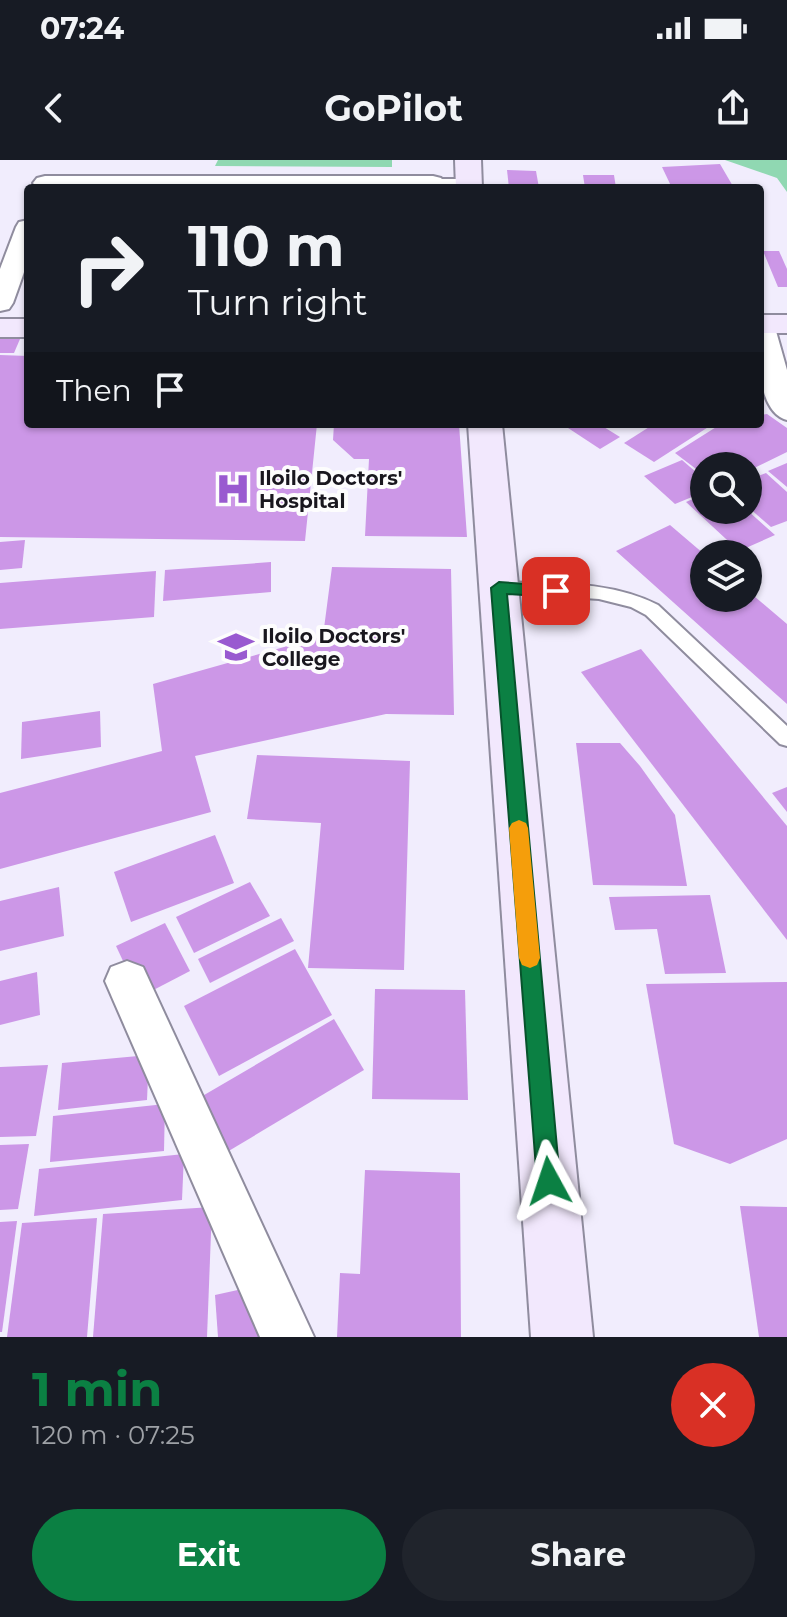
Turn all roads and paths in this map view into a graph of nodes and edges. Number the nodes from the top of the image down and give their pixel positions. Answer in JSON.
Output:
{"nodes":[{"id":1,"x":54,"y":160,"type":"edge"},
{"id":2,"x":469,"y":177,"type":"edge"},
{"id":3,"x":433,"y":183,"type":"joint"},
{"id":4,"x":44,"y":184,"type":"edge"},
{"id":5,"x":238,"y":184,"type":"edge"},
{"id":6,"x":24,"y":234,"type":"edge"},
{"id":7,"x":7,"y":263,"type":"edge"},
{"id":8,"x":0,"y":303,"type":"edge"},
{"id":9,"x":24,"y":304,"type":"edge"},
{"id":10,"x":764,"y":304,"type":"edge"},
{"id":11,"x":787,"y":304,"type":"edge"},
{"id":12,"x":764,"y":324,"type":"edge"},
{"id":13,"x":787,"y":324,"type":"edge"},
{"id":14,"x":0,"y":328,"type":"edge"},
{"id":15,"x":24,"y":328,"type":"edge"},
{"id":16,"x":764,"y":339,"type":"edge"},
{"id":17,"x":787,"y":411,"type":"edge"},
{"id":18,"x":485,"y":428,"type":"edge"},
{"id":19,"x":499,"y":588,"type":"junction"},
{"id":20,"x":787,"y":738,"type":"edge"},
{"id":21,"x":127,"y":981,"type":"dead end"},
{"id":22,"x":287,"y":1337,"type":"edge"},
{"id":23,"x":562,"y":1337,"type":"edge"}],
"edges":[{"from":1,"to":4,"type":"street"},
{"from":2,"to":3,"type":"lane"},
{"from":3,"to":5,"type":"street"},
{"from":6,"to":7,"type":"street"},
{"from":7,"to":8,"type":"street"},
{"from":8,"to":9,"type":"street"},
{"from":10,"to":11,"type":"street"},
{"from":12,"to":13,"type":"street"},
{"from":14,"to":15,"type":"street"},
{"from":16,"to":17,"type":"street"},
{"from":18,"to":19,"type":"street"},
{"from":19,"to":20,"type":"lane"},
{"from":19,"to":23,"type":"street"},
{"from":21,"to":22,"type":"street"}]}
